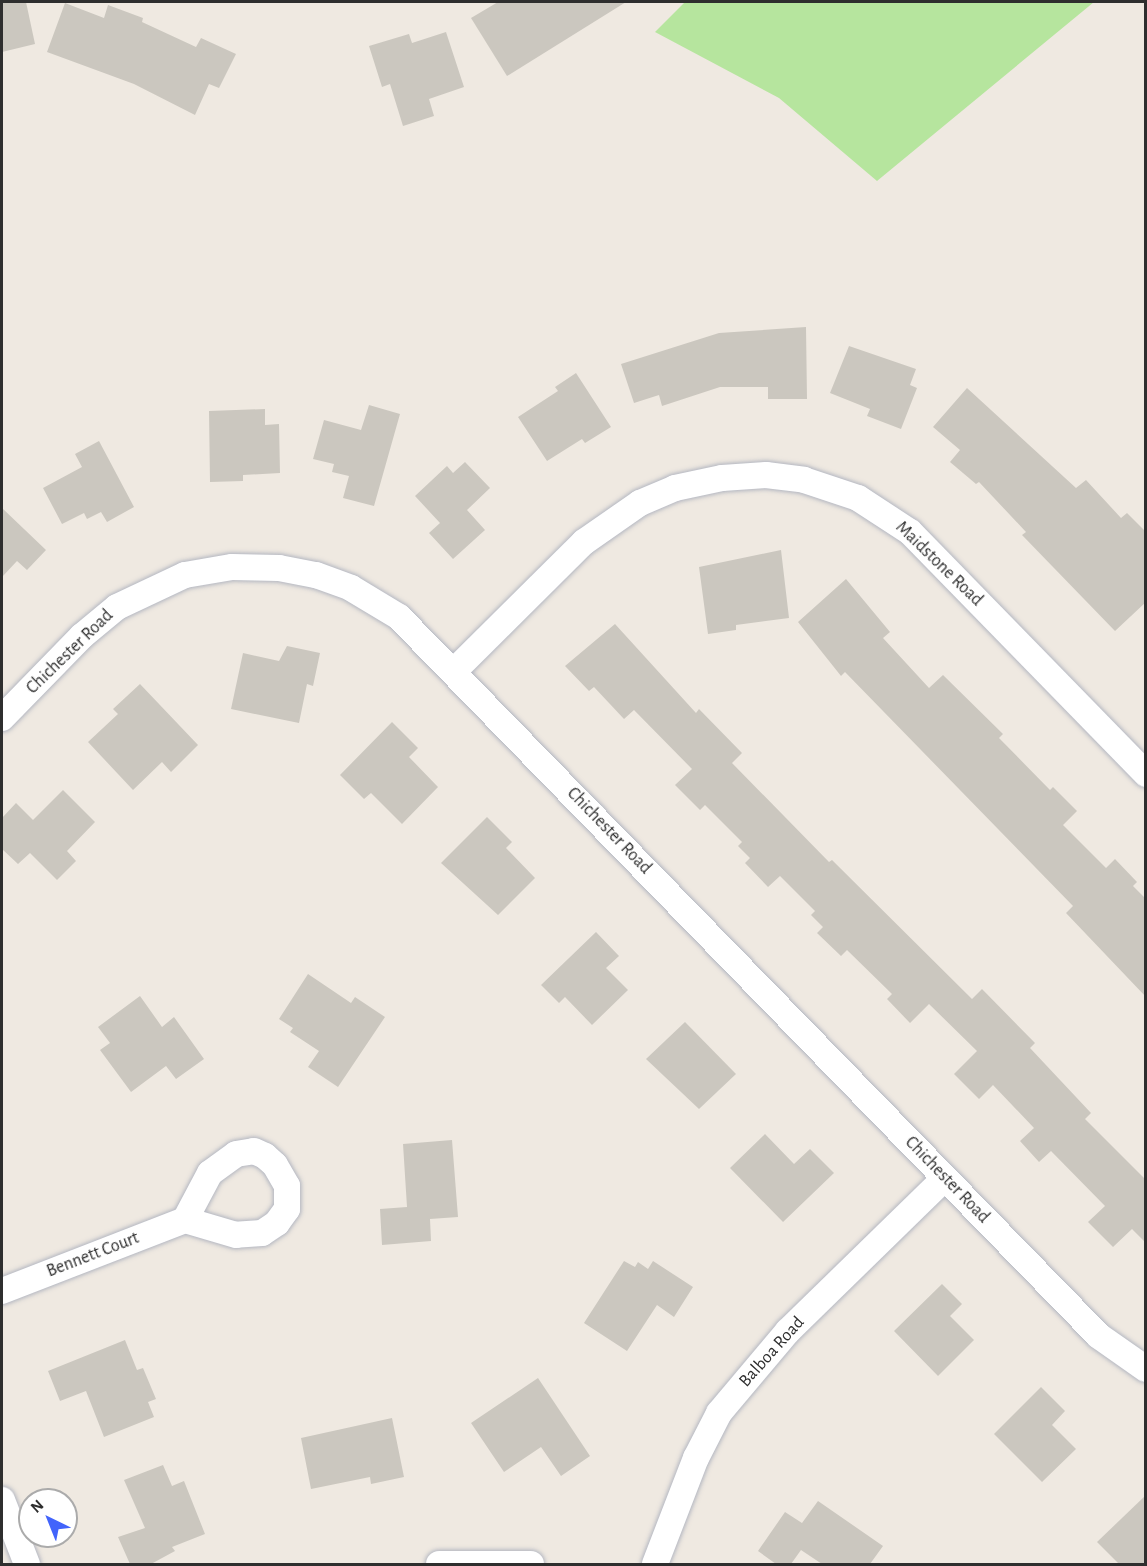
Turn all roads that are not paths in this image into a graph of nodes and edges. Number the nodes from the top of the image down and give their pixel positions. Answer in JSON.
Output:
{"nodes":[{"id":1,"x":454,"y":671,"type":"junction"},
{"id":2,"x":2,"y":718,"type":"edge"},
{"id":3,"x":1146,"y":774,"type":"edge"},
{"id":4,"x":945,"y":1178,"type":"junction"},
{"id":5,"x":185,"y":1220,"type":"dead end"},
{"id":6,"x":2,"y":1291,"type":"edge"},
{"id":7,"x":1146,"y":1369,"type":"edge"},
{"id":8,"x":2,"y":1500,"type":"edge"},
{"id":9,"x":27,"y":1564,"type":"edge"},
{"id":10,"x":439,"y":1564,"type":"edge"},
{"id":11,"x":531,"y":1564,"type":"edge"},
{"id":12,"x":655,"y":1564,"type":"edge"}],
"edges":[{"from":1,"to":2,"type":"street","name":"Chichester Road"},
{"from":1,"to":3,"type":"street","name":"Maidstone Road"},
{"from":1,"to":4,"type":"street","name":"Chichester Road"},
{"from":4,"to":7,"type":"street","name":"Chichester Road"},
{"from":4,"to":12,"type":"street","name":"Balboa Road"},
{"from":5,"to":6,"type":"street","name":"Bennett Court"},
{"from":8,"to":9,"type":"street"},
{"from":10,"to":11,"type":"street"}]}
